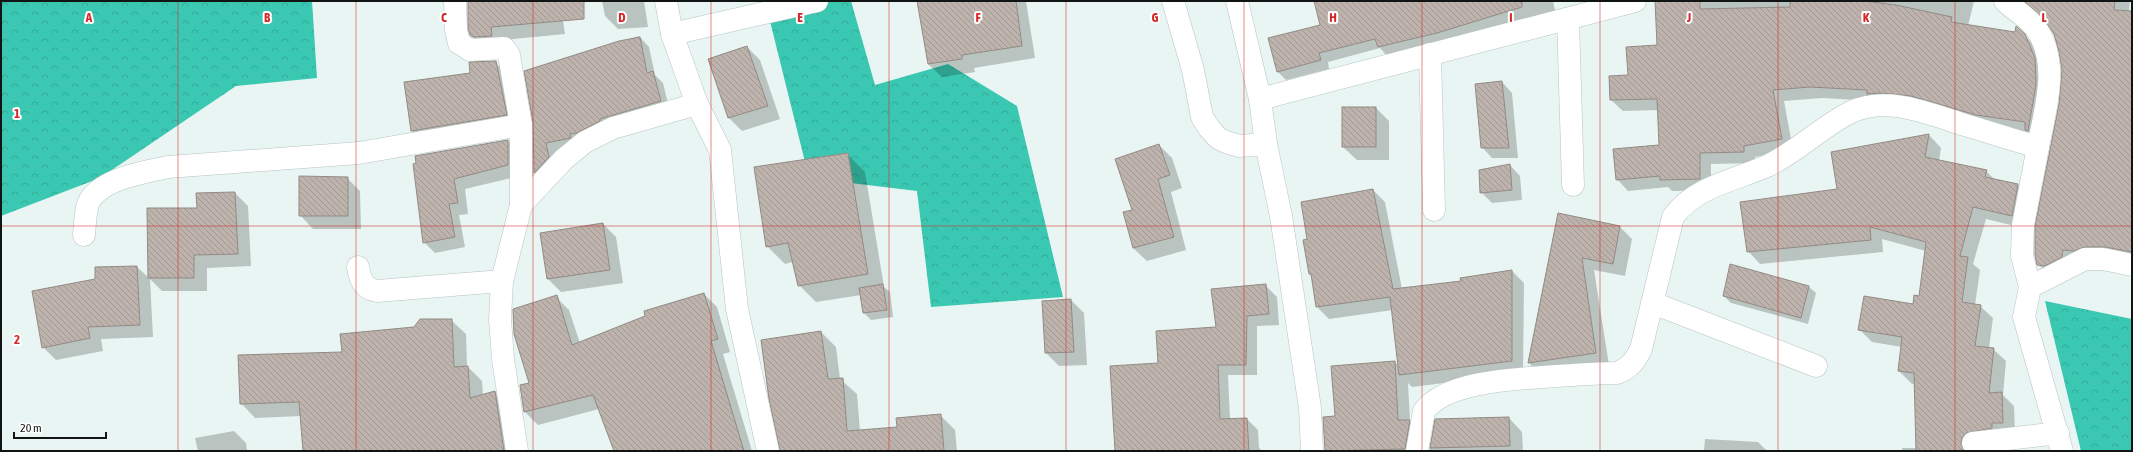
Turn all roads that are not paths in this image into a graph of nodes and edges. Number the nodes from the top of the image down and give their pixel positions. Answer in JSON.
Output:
{"nodes":[{"id":1,"x":455,"y":1,"type":"edge"},
{"id":2,"x":666,"y":1,"type":"edge"},
{"id":3,"x":817,"y":1,"type":"edge"},
{"id":4,"x":1173,"y":1,"type":"edge"},
{"id":5,"x":1237,"y":1,"type":"edge"},
{"id":6,"x":1635,"y":1,"type":"edge"},
{"id":7,"x":2005,"y":1,"type":"edge"},
{"id":8,"x":1568,"y":20,"type":"junction"},
{"id":9,"x":672,"y":34,"type":"junction"},
{"id":10,"x":1430,"y":54,"type":"junction"},
{"id":11,"x":1260,"y":98,"type":"junction"},
{"id":12,"x":697,"y":104,"type":"junction"},
{"id":13,"x":521,"y":125,"type":"junction"},
{"id":14,"x":1266,"y":144,"type":"junction"},
{"id":15,"x":2038,"y":147,"type":"junction"},
{"id":16,"x":1573,"y":185,"type":"dead end"},
{"id":17,"x":521,"y":205,"type":"junction"},
{"id":18,"x":1434,"y":210,"type":"dead end"},
{"id":19,"x":84,"y":235,"type":"dead end"},
{"id":20,"x":2132,"y":265,"type":"edge"},
{"id":21,"x":358,"y":267,"type":"dead end"},
{"id":22,"x":502,"y":281,"type":"junction"},
{"id":23,"x":2030,"y":287,"type":"junction"},
{"id":24,"x":1653,"y":303,"type":"junction"},
{"id":25,"x":1816,"y":366,"type":"dead end"},
{"id":26,"x":2060,"y":442,"type":"edge"},
{"id":27,"x":1973,"y":443,"type":"dead end"},
{"id":28,"x":517,"y":451,"type":"edge"},
{"id":29,"x":768,"y":451,"type":"edge"},
{"id":30,"x":1312,"y":451,"type":"edge"},
{"id":31,"x":1417,"y":451,"type":"edge"}],
"edges":[{"from":1,"to":13,"type":"street"},
{"from":2,"to":9,"type":"street"},
{"from":3,"to":9,"type":"street"},
{"from":4,"to":14,"type":"street"},
{"from":5,"to":11,"type":"street"},
{"from":6,"to":8,"type":"street"},
{"from":7,"to":15,"type":"street"},
{"from":8,"to":10,"type":"street"},
{"from":8,"to":16,"type":"street"},
{"from":9,"to":12,"type":"street"},
{"from":10,"to":11,"type":"street"},
{"from":10,"to":18,"type":"street"},
{"from":11,"to":14,"type":"street"},
{"from":12,"to":17,"type":"street"},
{"from":12,"to":29,"type":"street"},
{"from":13,"to":17,"type":"street"},
{"from":13,"to":19,"type":"street"},
{"from":14,"to":30,"type":"street"},
{"from":15,"to":23,"type":"street"},
{"from":15,"to":24,"type":"street"},
{"from":17,"to":22,"type":"street"},
{"from":20,"to":23,"type":"street"},
{"from":21,"to":22,"type":"street"},
{"from":22,"to":28,"type":"street"},
{"from":23,"to":26,"type":"street"},
{"from":24,"to":25,"type":"street"},
{"from":24,"to":31,"type":"street"},
{"from":26,"to":27,"type":"street"}]}
